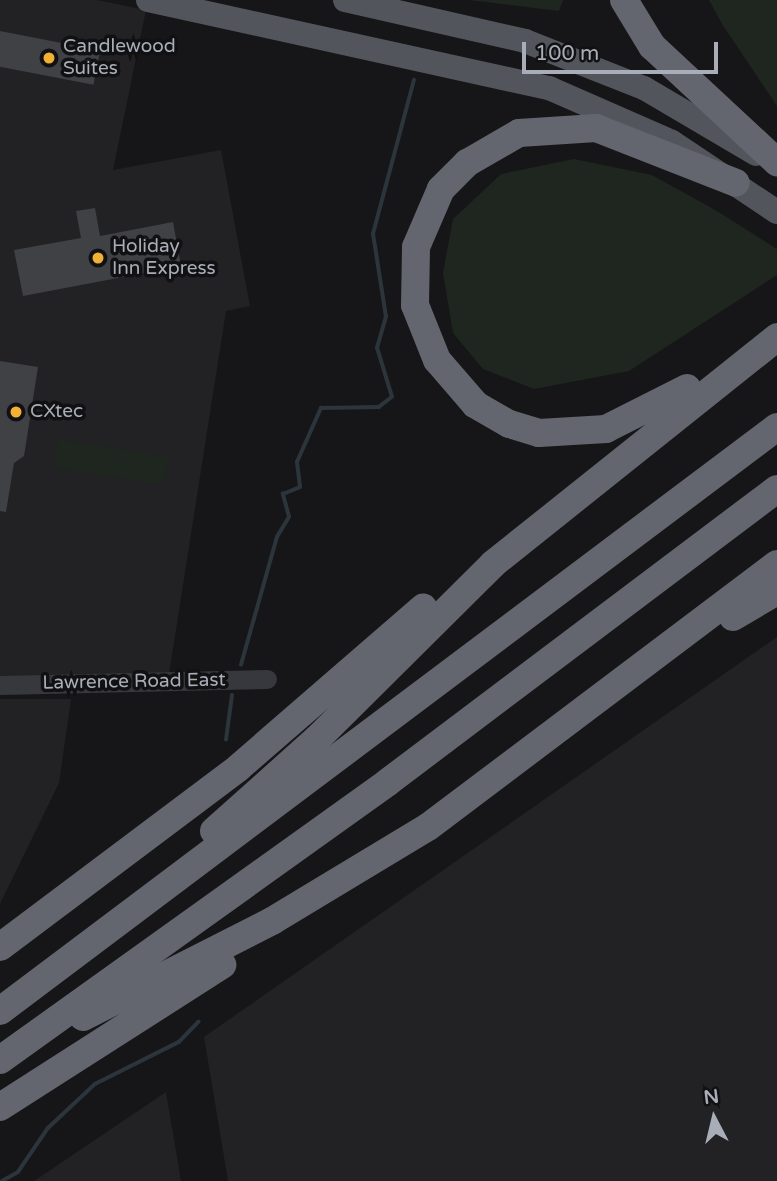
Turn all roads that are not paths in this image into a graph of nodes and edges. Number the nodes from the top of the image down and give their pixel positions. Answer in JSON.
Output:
{"nodes":[{"id":1,"x":148,"y":0,"type":"edge"},
{"id":2,"x":345,"y":0,"type":"edge"},
{"id":3,"x":624,"y":0,"type":"edge"},
{"id":4,"x":226,"y":8,"type":"edge"},
{"id":5,"x":777,"y":162,"type":"edge"},
{"id":6,"x":777,"y":167,"type":"edge"},
{"id":7,"x":736,"y":183,"type":"junction"},
{"id":8,"x":777,"y":212,"type":"edge"},
{"id":9,"x":777,"y":330,"type":"edge"},
{"id":10,"x":777,"y":337,"type":"edge"},
{"id":11,"x":777,"y":427,"type":"edge"},
{"id":12,"x":618,"y":461,"type":"junction"},
{"id":13,"x":777,"y":489,"type":"edge"},
{"id":14,"x":777,"y":564,"type":"edge"},
{"id":15,"x":777,"y":591,"type":"edge"},
{"id":16,"x":267,"y":679,"type":"dead end"},
{"id":17,"x":0,"y":685,"type":"edge"},
{"id":18,"x":613,"y":688,"type":"junction"},
{"id":19,"x":329,"y":890,"type":"junction"},
{"id":20,"x":0,"y":947,"type":"edge"},
{"id":21,"x":82,"y":950,"type":"junction"},
{"id":22,"x":0,"y":1011,"type":"edge"},
{"id":23,"x":1,"y":1059,"type":"edge"},
{"id":24,"x":0,"y":1107,"type":"edge"}],
"edges":[{"from":1,"to":4,"type":"main road"},
{"from":2,"to":6,"type":"main road"},
{"from":3,"to":5,"type":"highway"},
{"from":4,"to":7,"type":"main road"},
{"from":7,"to":8,"type":"main road"},
{"from":7,"to":9,"type":"highway"},
{"from":10,"to":12,"type":"highway"},
{"from":11,"to":21,"type":"highway"},
{"from":12,"to":20,"type":"highway"},
{"from":12,"to":21,"type":"highway"},
{"from":13,"to":23,"type":"highway"},
{"from":14,"to":18,"type":"highway"},
{"from":15,"to":18,"type":"highway"},
{"from":16,"to":17,"type":"street","name":"Lawrence Road East"},
{"from":18,"to":19,"type":"highway"},
{"from":19,"to":23,"type":"highway"},
{"from":19,"to":24,"type":"highway"},
{"from":21,"to":22,"type":"highway"}]}
